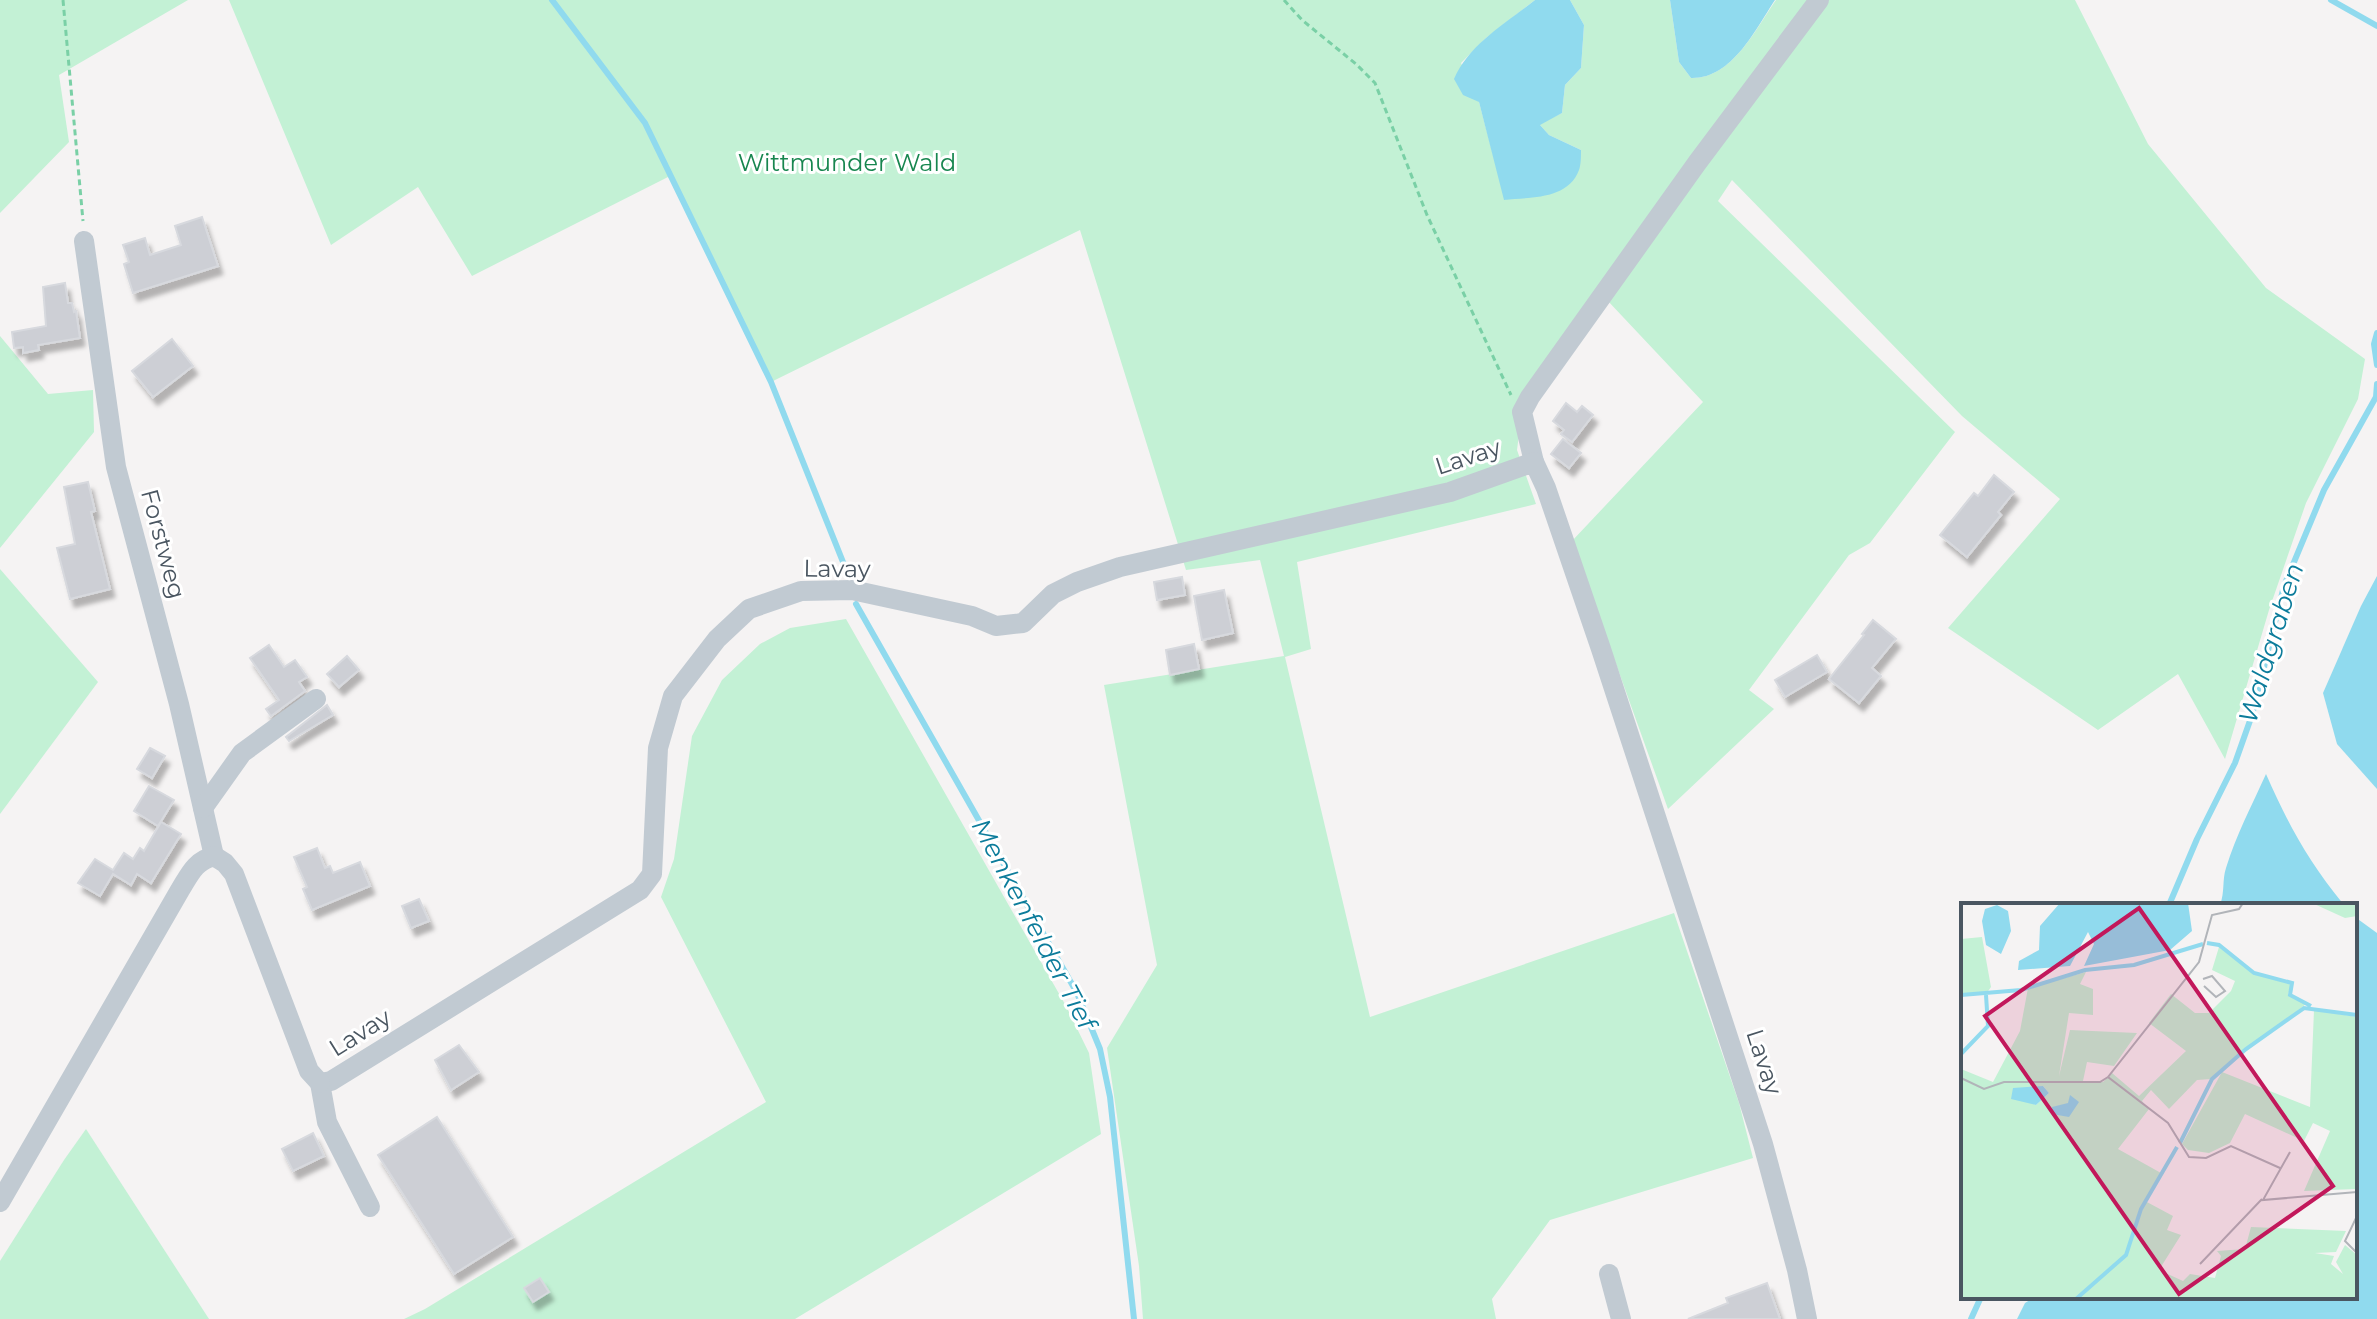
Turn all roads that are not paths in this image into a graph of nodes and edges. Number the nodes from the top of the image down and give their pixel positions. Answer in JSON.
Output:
{"nodes":[{"id":1,"x":1819,"y":0,"type":"edge"},
{"id":2,"x":84,"y":241,"type":"road end"},
{"id":3,"x":1534,"y":462,"type":"junction"},
{"id":4,"x":316,"y":699,"type":"dead end"},
{"id":5,"x":203,"y":808,"type":"junction"},
{"id":6,"x":214,"y":856,"type":"junction"},
{"id":7,"x":320,"y":1083,"type":"junction"},
{"id":8,"x":0,"y":1202,"type":"edge"},
{"id":9,"x":370,"y":1207,"type":"dead end"},
{"id":10,"x":1609,"y":1274,"type":"dead end"},
{"id":11,"x":1621,"y":1319,"type":"edge"},
{"id":12,"x":1807,"y":1319,"type":"edge"}],
"edges":[{"from":1,"to":3,"type":"street","name":"Lavay"},
{"from":2,"to":5,"type":"street","name":"Forstweg"},
{"from":3,"to":7,"type":"street","name":"Lavay"},
{"from":3,"to":12,"type":"street","name":"Lavay"},
{"from":4,"to":5,"type":"street"},
{"from":5,"to":6,"type":"street","name":"Forstweg"},
{"from":6,"to":7,"type":"street","name":"Forstweg"},
{"from":6,"to":8,"type":"street"},
{"from":7,"to":9,"type":"street","name":"Forstweg"},
{"from":10,"to":11,"type":"street"}]}
